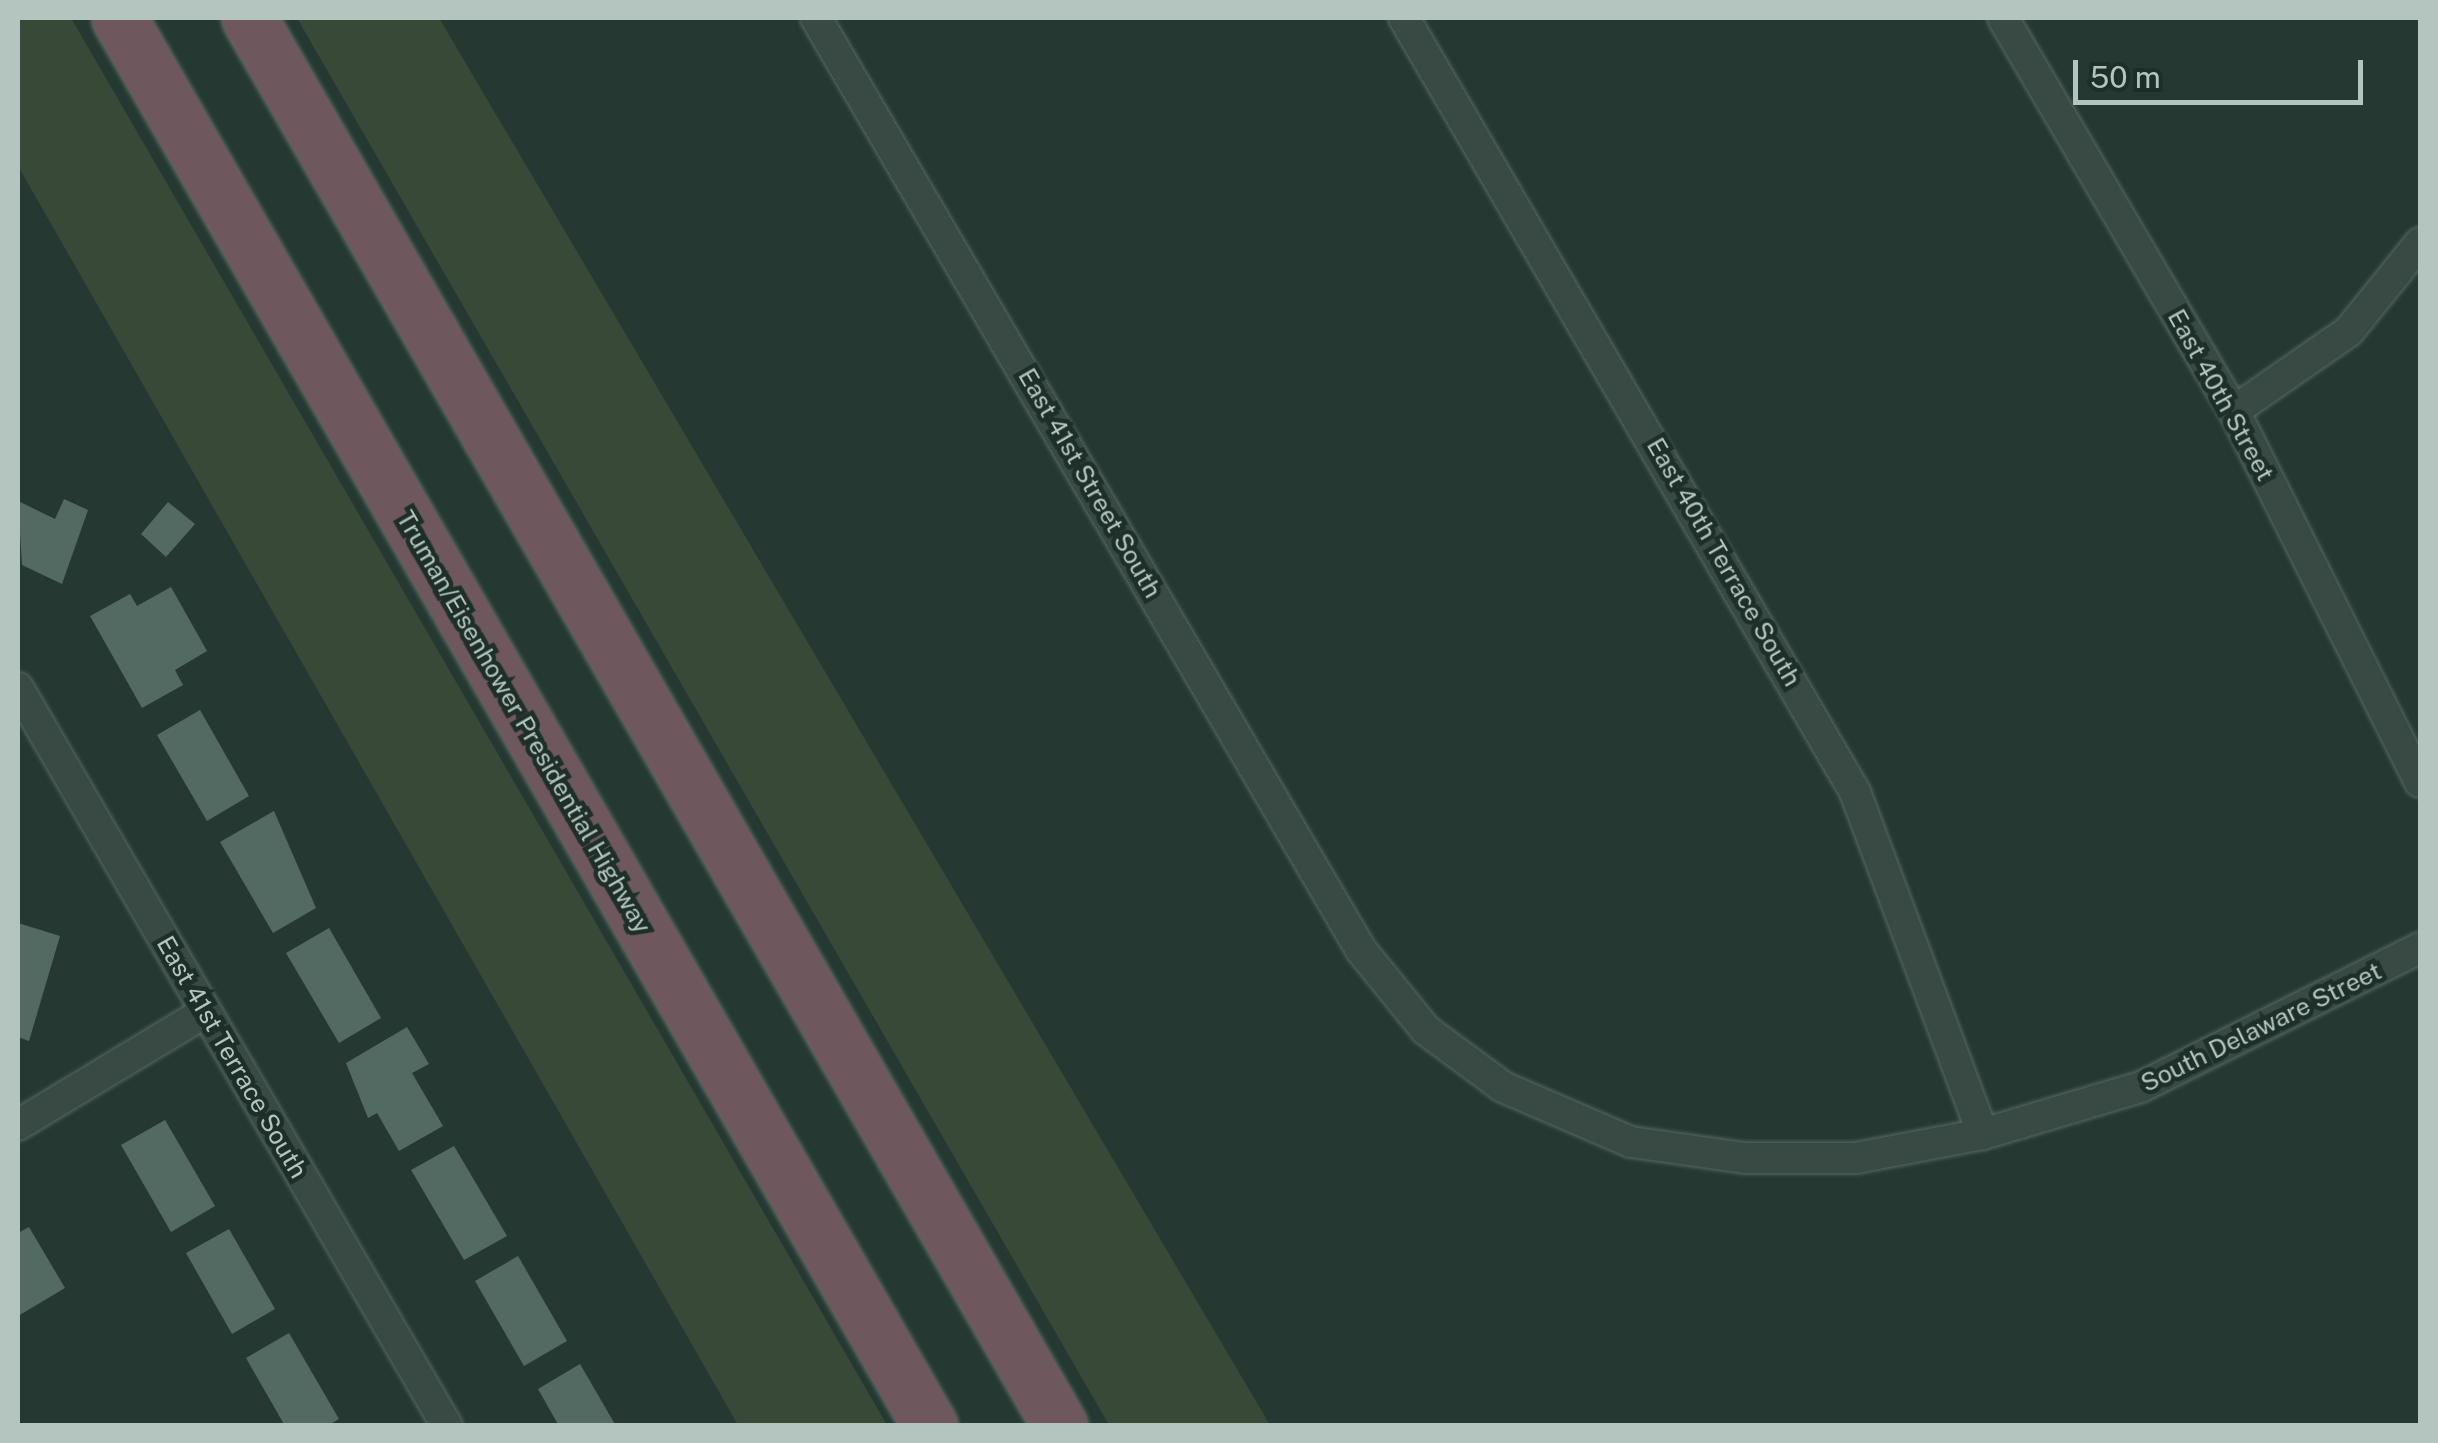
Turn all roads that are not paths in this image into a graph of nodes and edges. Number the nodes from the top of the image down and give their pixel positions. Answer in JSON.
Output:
{"nodes":[{"id":1,"x":119,"y":18,"type":"edge"},
{"id":2,"x":249,"y":18,"type":"edge"},
{"id":3,"x":816,"y":18,"type":"edge"},
{"id":4,"x":1404,"y":18,"type":"edge"},
{"id":5,"x":2003,"y":18,"type":"edge"},
{"id":6,"x":2420,"y":243,"type":"edge"},
{"id":7,"x":2234,"y":410,"type":"junction"},
{"id":8,"x":18,"y":688,"type":"edge"},
{"id":9,"x":2420,"y":782,"type":"edge"},
{"id":10,"x":2420,"y":948,"type":"edge"},
{"id":11,"x":206,"y":1012,"type":"junction"},
{"id":12,"x":18,"y":1125,"type":"edge"},
{"id":13,"x":1983,"y":1134,"type":"junction"},
{"id":14,"x":447,"y":1426,"type":"edge"},
{"id":15,"x":930,"y":1426,"type":"edge"},
{"id":16,"x":1060,"y":1426,"type":"edge"}],
"edges":[{"from":1,"to":15,"type":"highway","name":"Truman/Eisenhower Presidential Highway"},
{"from":2,"to":16,"type":"highway"},
{"from":3,"to":13,"type":"street","name":"East 41st Street South"},
{"from":4,"to":13,"type":"street","name":"East 40th Terrace South"},
{"from":5,"to":7,"type":"street","name":"East 40th Street"},
{"from":6,"to":7,"type":"street"},
{"from":7,"to":9,"type":"street","name":"East 40th Street"},
{"from":8,"to":11,"type":"street","name":"East 41st Terrace South"},
{"from":10,"to":13,"type":"street","name":"South Delaware Street"},
{"from":11,"to":12,"type":"street"},
{"from":11,"to":14,"type":"street","name":"East 41st Terrace South"}]}
